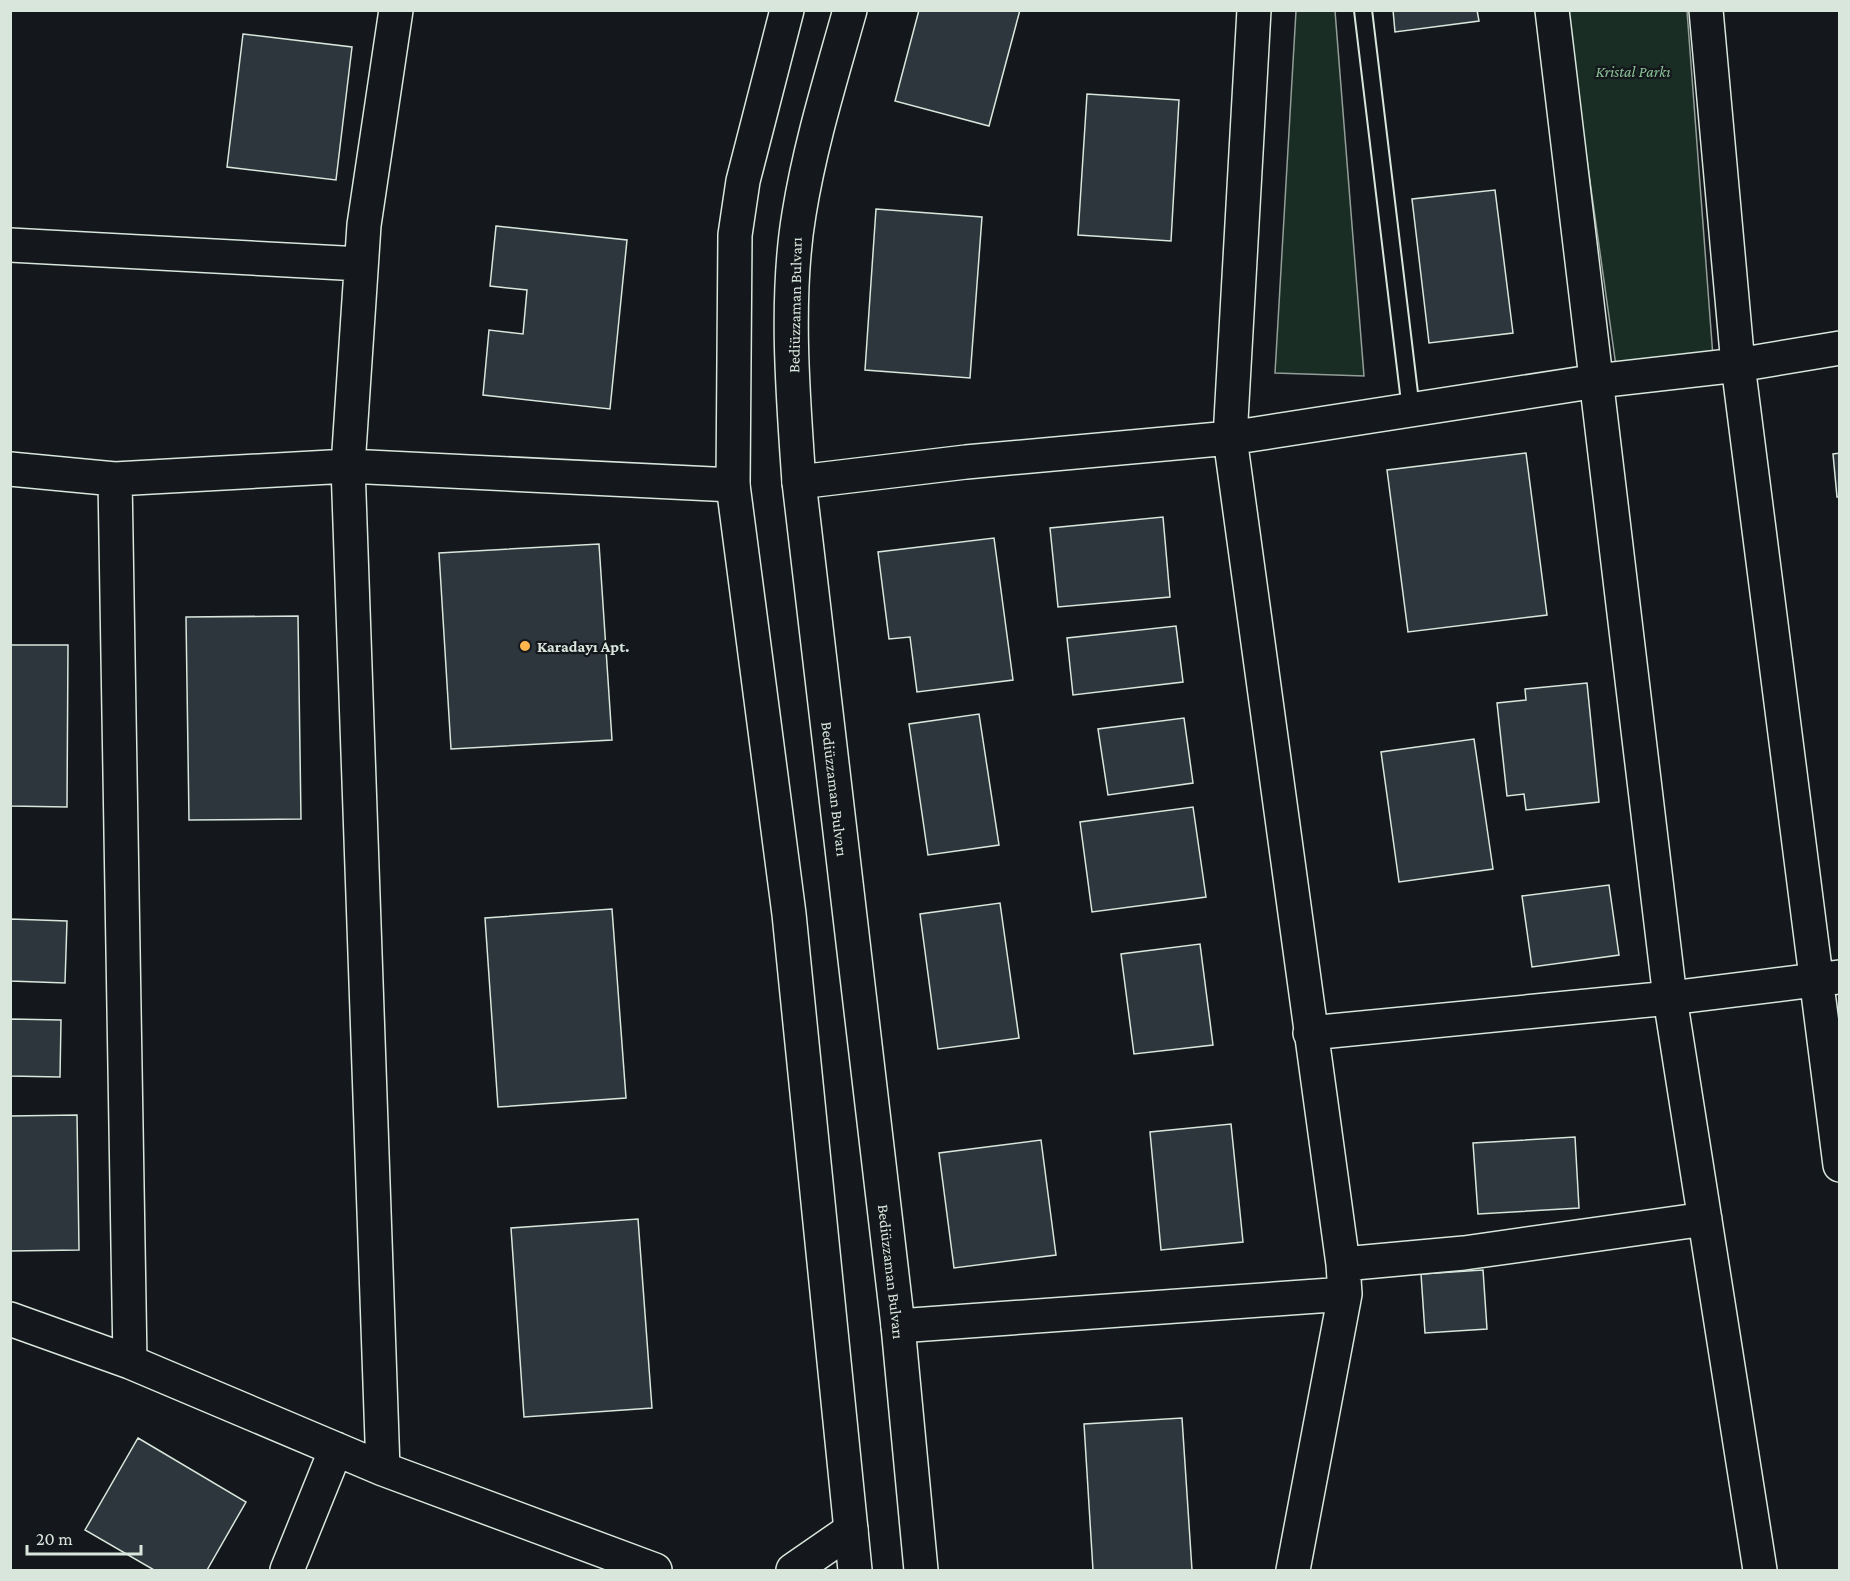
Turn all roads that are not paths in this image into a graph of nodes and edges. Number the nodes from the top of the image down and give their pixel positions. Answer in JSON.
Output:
{"nodes":[{"id":1,"x":396,"y":10,"type":"edge"},
{"id":2,"x":787,"y":10,"type":"edge"},
{"id":3,"x":850,"y":10,"type":"edge"},
{"id":4,"x":1254,"y":10,"type":"edge"},
{"id":5,"x":1363,"y":10,"type":"edge"},
{"id":6,"x":1552,"y":10,"type":"edge"},
{"id":7,"x":1706,"y":10,"type":"edge"},
{"id":8,"x":10,"y":245,"type":"edge"},
{"id":9,"x":361,"y":264,"type":"junction"},
{"id":10,"x":1839,"y":348,"type":"edge"},
{"id":11,"x":1738,"y":365,"type":"junction"},
{"id":12,"x":1597,"y":381,"type":"junction"},
{"id":13,"x":1411,"y":410,"type":"junction"},
{"id":14,"x":1230,"y":438,"type":"junction"},
{"id":15,"x":348,"y":466,"type":"junction"},
{"id":16,"x":10,"y":469,"type":"edge"},
{"id":17,"x":115,"y":479,"type":"junction"},
{"id":18,"x":799,"y":482,"type":"junction"},
{"id":19,"x":733,"y":485,"type":"junction"},
{"id":20,"x":1828,"y":978,"type":"edge"},
{"id":21,"x":1670,"y":998,"type":"junction"},
{"id":22,"x":1310,"y":1033,"type":"junction"},
{"id":23,"x":1839,"y":1166,"type":"edge"},
{"id":24,"x":1705,"y":1219,"type":"junction"},
{"id":25,"x":1344,"y":1279,"type":"junction"},
{"id":26,"x":10,"y":1319,"type":"edge"},
{"id":27,"x":898,"y":1326,"type":"junction"},
{"id":28,"x":130,"y":1362,"type":"junction"},
{"id":29,"x":336,"y":1449,"type":"junction"},
{"id":30,"x":383,"y":1469,"type":"junction"},
{"id":31,"x":851,"y":1530,"type":"junction"},
{"id":32,"x":287,"y":1570,"type":"edge"},
{"id":33,"x":655,"y":1570,"type":"edge"},
{"id":34,"x":793,"y":1570,"type":"edge"},
{"id":35,"x":855,"y":1570,"type":"edge"},
{"id":36,"x":921,"y":1570,"type":"edge"},
{"id":37,"x":1293,"y":1570,"type":"edge"},
{"id":38,"x":1760,"y":1570,"type":"edge"}],
"edges":[{"from":1,"to":9,"type":"street"},
{"from":2,"to":19,"type":"street"},
{"from":3,"to":18,"type":"street","name":"Bediüzzaman Bulvarı"},
{"from":4,"to":14,"type":"street"},
{"from":5,"to":13,"type":"lane"},
{"from":6,"to":12,"type":"street"},
{"from":7,"to":11,"type":"street"},
{"from":8,"to":9,"type":"street"},
{"from":9,"to":15,"type":"street"},
{"from":10,"to":11,"type":"street"},
{"from":11,"to":12,"type":"street"},
{"from":11,"to":20,"type":"street"},
{"from":12,"to":13,"type":"street"},
{"from":12,"to":21,"type":"street"},
{"from":13,"to":14,"type":"street"},
{"from":14,"to":18,"type":"street"},
{"from":14,"to":22,"type":"street"},
{"from":15,"to":17,"type":"street"},
{"from":15,"to":19,"type":"street"},
{"from":15,"to":30,"type":"street"},
{"from":16,"to":17,"type":"street"},
{"from":17,"to":28,"type":"street"},
{"from":18,"to":27,"type":"street","name":"Bediüzzaman Bulvarı"},
{"from":19,"to":31,"type":"street"},
{"from":20,"to":21,"type":"street"},
{"from":20,"to":23,"type":"street"},
{"from":21,"to":22,"type":"street"},
{"from":21,"to":24,"type":"street"},
{"from":22,"to":25,"type":"street"},
{"from":24,"to":25,"type":"street"},
{"from":24,"to":38,"type":"street"},
{"from":25,"to":27,"type":"street"},
{"from":25,"to":37,"type":"street"},
{"from":26,"to":28,"type":"street"},
{"from":27,"to":36,"type":"street","name":"Bediüzzaman Bulvarı"},
{"from":28,"to":29,"type":"street"},
{"from":29,"to":30,"type":"street"},
{"from":29,"to":32,"type":"street"},
{"from":30,"to":33,"type":"street"},
{"from":31,"to":34,"type":"street"},
{"from":31,"to":35,"type":"street"}]}
